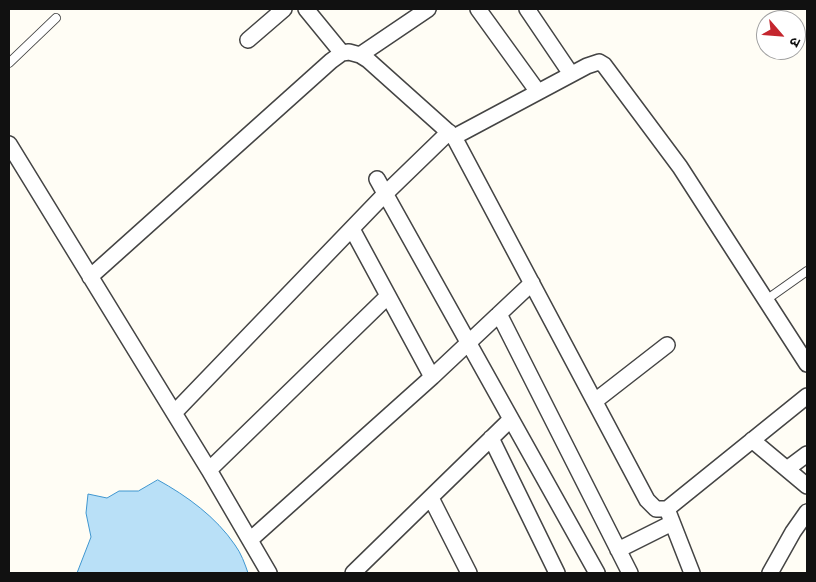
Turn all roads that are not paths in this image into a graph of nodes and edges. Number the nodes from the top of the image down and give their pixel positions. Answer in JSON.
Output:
{"nodes":[{"id":1,"x":284,"y":9,"type":"edge"},
{"id":2,"x":306,"y":9,"type":"edge"},
{"id":3,"x":478,"y":9,"type":"edge"},
{"id":4,"x":527,"y":9,"type":"edge"},
{"id":5,"x":417,"y":12,"type":"edge"},
{"id":6,"x":56,"y":18,"type":"dead end"},
{"id":7,"x":248,"y":40,"type":"dead end"},
{"id":8,"x":342,"y":53,"type":"junction"},
{"id":9,"x":360,"y":55,"type":"junction"},
{"id":10,"x":9,"y":63,"type":"edge"},
{"id":11,"x":571,"y":74,"type":"junction"},
{"id":12,"x":538,"y":92,"type":"junction"},
{"id":13,"x":451,"y":134,"type":"junction"},
{"id":14,"x":9,"y":144,"type":"edge"},
{"id":15,"x":377,"y":179,"type":"dead end"},
{"id":16,"x":385,"y":194,"type":"junction"},
{"id":17,"x":352,"y":229,"type":"junction"},
{"id":18,"x":807,"y":271,"type":"edge"},
{"id":19,"x":90,"y":277,"type":"junction"},
{"id":20,"x":532,"y":283,"type":"junction"},
{"id":21,"x":388,"y":296,"type":"junction"},
{"id":22,"x":766,"y":300,"type":"junction"},
{"id":23,"x":499,"y":314,"type":"junction"},
{"id":24,"x":468,"y":343,"type":"junction"},
{"id":25,"x":667,"y":346,"type":"dead end"},
{"id":26,"x":807,"y":364,"type":"edge"},
{"id":27,"x":432,"y":377,"type":"junction"},
{"id":28,"x":807,"y":396,"type":"edge"},
{"id":29,"x":595,"y":401,"type":"junction"},
{"id":30,"x":174,"y":414,"type":"junction"},
{"id":31,"x":511,"y":419,"type":"junction"},
{"id":32,"x":491,"y":438,"type":"junction"},
{"id":33,"x":752,"y":440,"type":"junction"},
{"id":34,"x":807,"y":454,"type":"edge"},
{"id":35,"x":787,"y":469,"type":"junction"},
{"id":36,"x":209,"y":470,"type":"junction"},
{"id":37,"x":807,"y":486,"type":"edge"},
{"id":38,"x":430,"y":498,"type":"junction"},
{"id":39,"x":666,"y":509,"type":"junction"},
{"id":40,"x":807,"y":512,"type":"edge"},
{"id":41,"x":672,"y":523,"type":"junction"},
{"id":42,"x":250,"y":540,"type":"junction"},
{"id":43,"x":618,"y":550,"type":"junction"},
{"id":44,"x":358,"y":571,"type":"edge"},
{"id":45,"x":269,"y":573,"type":"edge"},
{"id":46,"x":469,"y":573,"type":"edge"},
{"id":47,"x":557,"y":573,"type":"edge"},
{"id":48,"x":595,"y":573,"type":"edge"},
{"id":49,"x":630,"y":573,"type":"edge"},
{"id":50,"x":692,"y":573,"type":"edge"},
{"id":51,"x":770,"y":573,"type":"edge"}],
"edges":[{"from":1,"to":7,"type":"street"},
{"from":2,"to":8,"type":"street"},
{"from":3,"to":12,"type":"street"},
{"from":4,"to":11,"type":"street"},
{"from":5,"to":9,"type":"street"},
{"from":6,"to":10,"type":"lane"},
{"from":8,"to":9,"type":"street"},
{"from":8,"to":19,"type":"street"},
{"from":9,"to":13,"type":"street"},
{"from":11,"to":12,"type":"street"},
{"from":11,"to":22,"type":"street"},
{"from":12,"to":13,"type":"street"},
{"from":13,"to":16,"type":"street"},
{"from":13,"to":20,"type":"street"},
{"from":14,"to":19,"type":"street"},
{"from":15,"to":16,"type":"street"},
{"from":16,"to":17,"type":"street"},
{"from":16,"to":24,"type":"street"},
{"from":17,"to":21,"type":"street"},
{"from":17,"to":30,"type":"street"},
{"from":18,"to":22,"type":"lane"},
{"from":19,"to":30,"type":"street"},
{"from":20,"to":23,"type":"street"},
{"from":20,"to":29,"type":"street"},
{"from":21,"to":27,"type":"street"},
{"from":21,"to":36,"type":"street"},
{"from":22,"to":26,"type":"street"},
{"from":23,"to":24,"type":"street"},
{"from":23,"to":43,"type":"street"},
{"from":24,"to":27,"type":"street"},
{"from":24,"to":31,"type":"street"},
{"from":25,"to":29,"type":"street"},
{"from":27,"to":42,"type":"street"},
{"from":28,"to":33,"type":"street"},
{"from":29,"to":39,"type":"street"},
{"from":30,"to":36,"type":"street"},
{"from":31,"to":32,"type":"street"},
{"from":31,"to":48,"type":"street"},
{"from":32,"to":38,"type":"street"},
{"from":32,"to":47,"type":"street"},
{"from":33,"to":35,"type":"street"},
{"from":33,"to":39,"type":"street"},
{"from":34,"to":35,"type":"street"},
{"from":35,"to":37,"type":"street"},
{"from":36,"to":42,"type":"street"},
{"from":38,"to":44,"type":"street"},
{"from":38,"to":46,"type":"street"},
{"from":39,"to":41,"type":"street"},
{"from":40,"to":51,"type":"street"},
{"from":41,"to":43,"type":"street"},
{"from":41,"to":50,"type":"street"},
{"from":42,"to":45,"type":"street"},
{"from":43,"to":49,"type":"street"}]}
